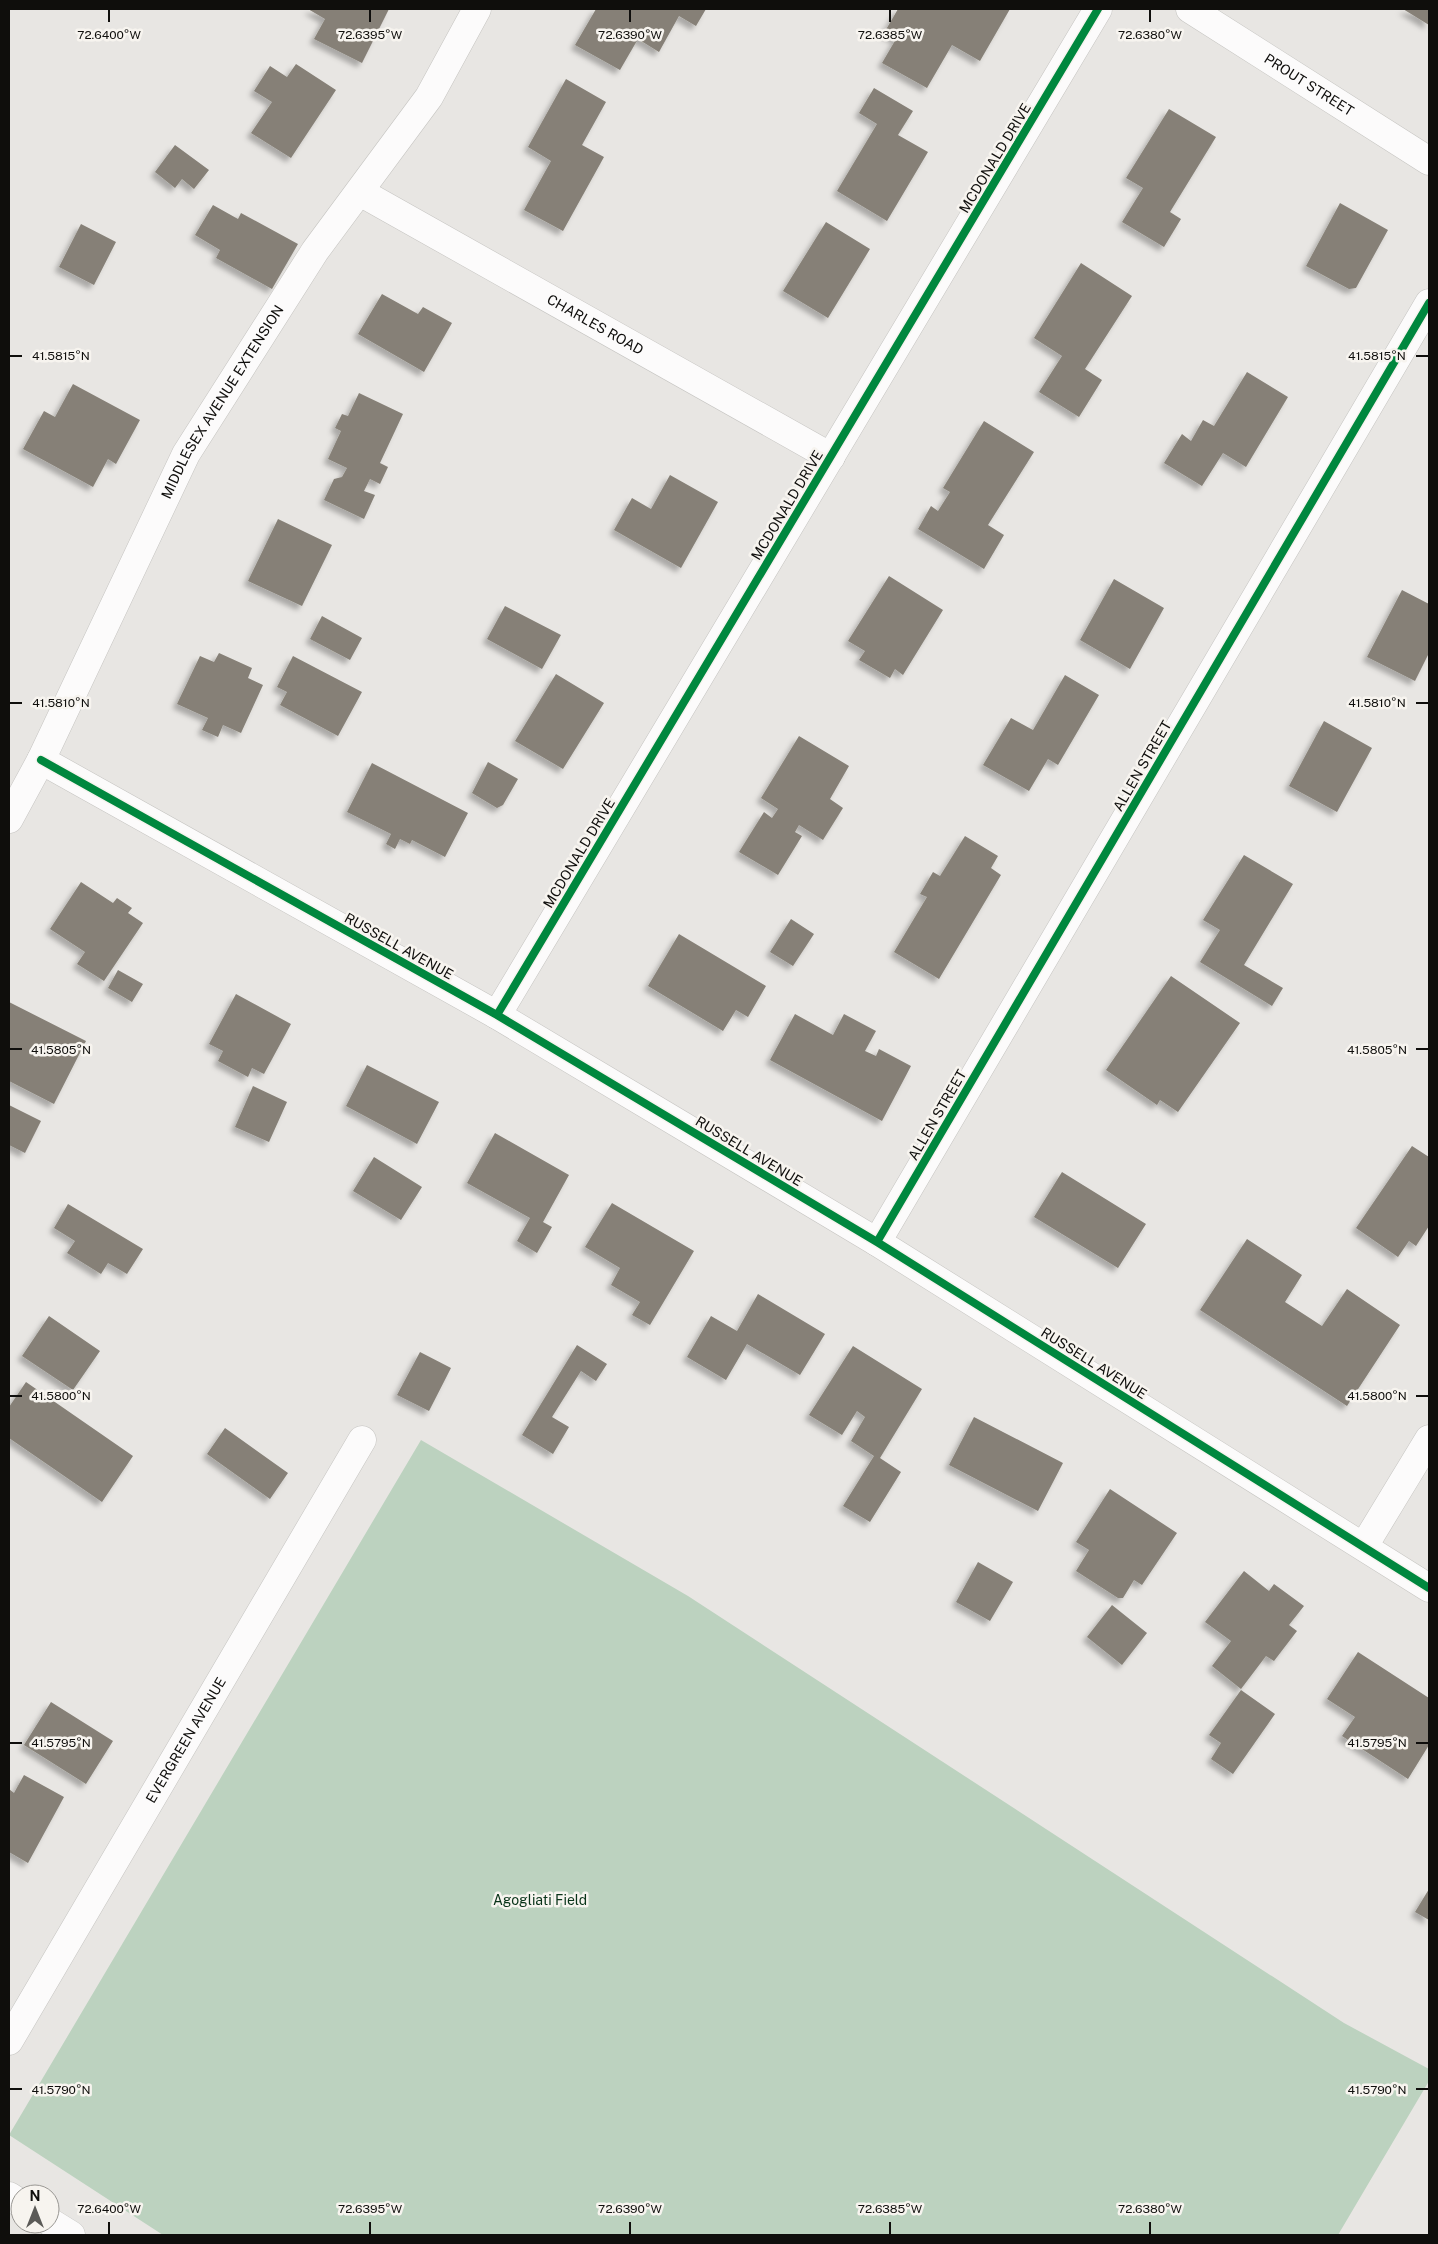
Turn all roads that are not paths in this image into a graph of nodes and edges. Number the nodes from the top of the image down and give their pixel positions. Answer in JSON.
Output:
{"nodes":[{"id":1,"x":477,"y":9,"type":"edge"},
{"id":2,"x":1098,"y":9,"type":"edge"},
{"id":3,"x":1190,"y":9,"type":"edge"},
{"id":4,"x":1429,"y":162,"type":"edge"},
{"id":5,"x":360,"y":192,"type":"junction"},
{"id":6,"x":1429,"y":303,"type":"edge"},
{"id":7,"x":831,"y":456,"type":"junction"},
{"id":8,"x":40,"y":760,"type":"junction"},
{"id":9,"x":9,"y":818,"type":"edge"},
{"id":10,"x":497,"y":1015,"type":"junction"},
{"id":11,"x":876,"y":1242,"type":"junction"},
{"id":12,"x":1429,"y":1439,"type":"edge"},
{"id":13,"x":362,"y":1440,"type":"dead end"},
{"id":14,"x":1364,"y":1546,"type":"junction"},
{"id":15,"x":1429,"y":1588,"type":"edge"},
{"id":16,"x":9,"y":2041,"type":"edge"}],
"edges":[{"from":1,"to":5,"type":"street","name":"MIDDLESEX AVENUE EXTENSION"},
{"from":2,"to":7,"type":"street","name":"MCDONALD DRIVE"},
{"from":3,"to":4,"type":"street","name":"PROUT STREET"},
{"from":5,"to":7,"type":"street","name":"CHARLES ROAD"},
{"from":5,"to":8,"type":"street","name":"MIDDLESEX AVENUE EXTENSION"},
{"from":6,"to":11,"type":"street","name":"ALLEN STREET"},
{"from":7,"to":10,"type":"street","name":"MCDONALD DRIVE"},
{"from":8,"to":9,"type":"street","name":"MIDDLESEX AVENUE EXTENSION"},
{"from":8,"to":10,"type":"street","name":"RUSSELL AVENUE"},
{"from":10,"to":11,"type":"street","name":"RUSSELL AVENUE"},
{"from":11,"to":14,"type":"street","name":"RUSSELL AVENUE"},
{"from":12,"to":14,"type":"street"},
{"from":13,"to":16,"type":"street","name":"EVERGREEN AVENUE"},
{"from":14,"to":15,"type":"street","name":"RUSSELL AVENUE"}]}
